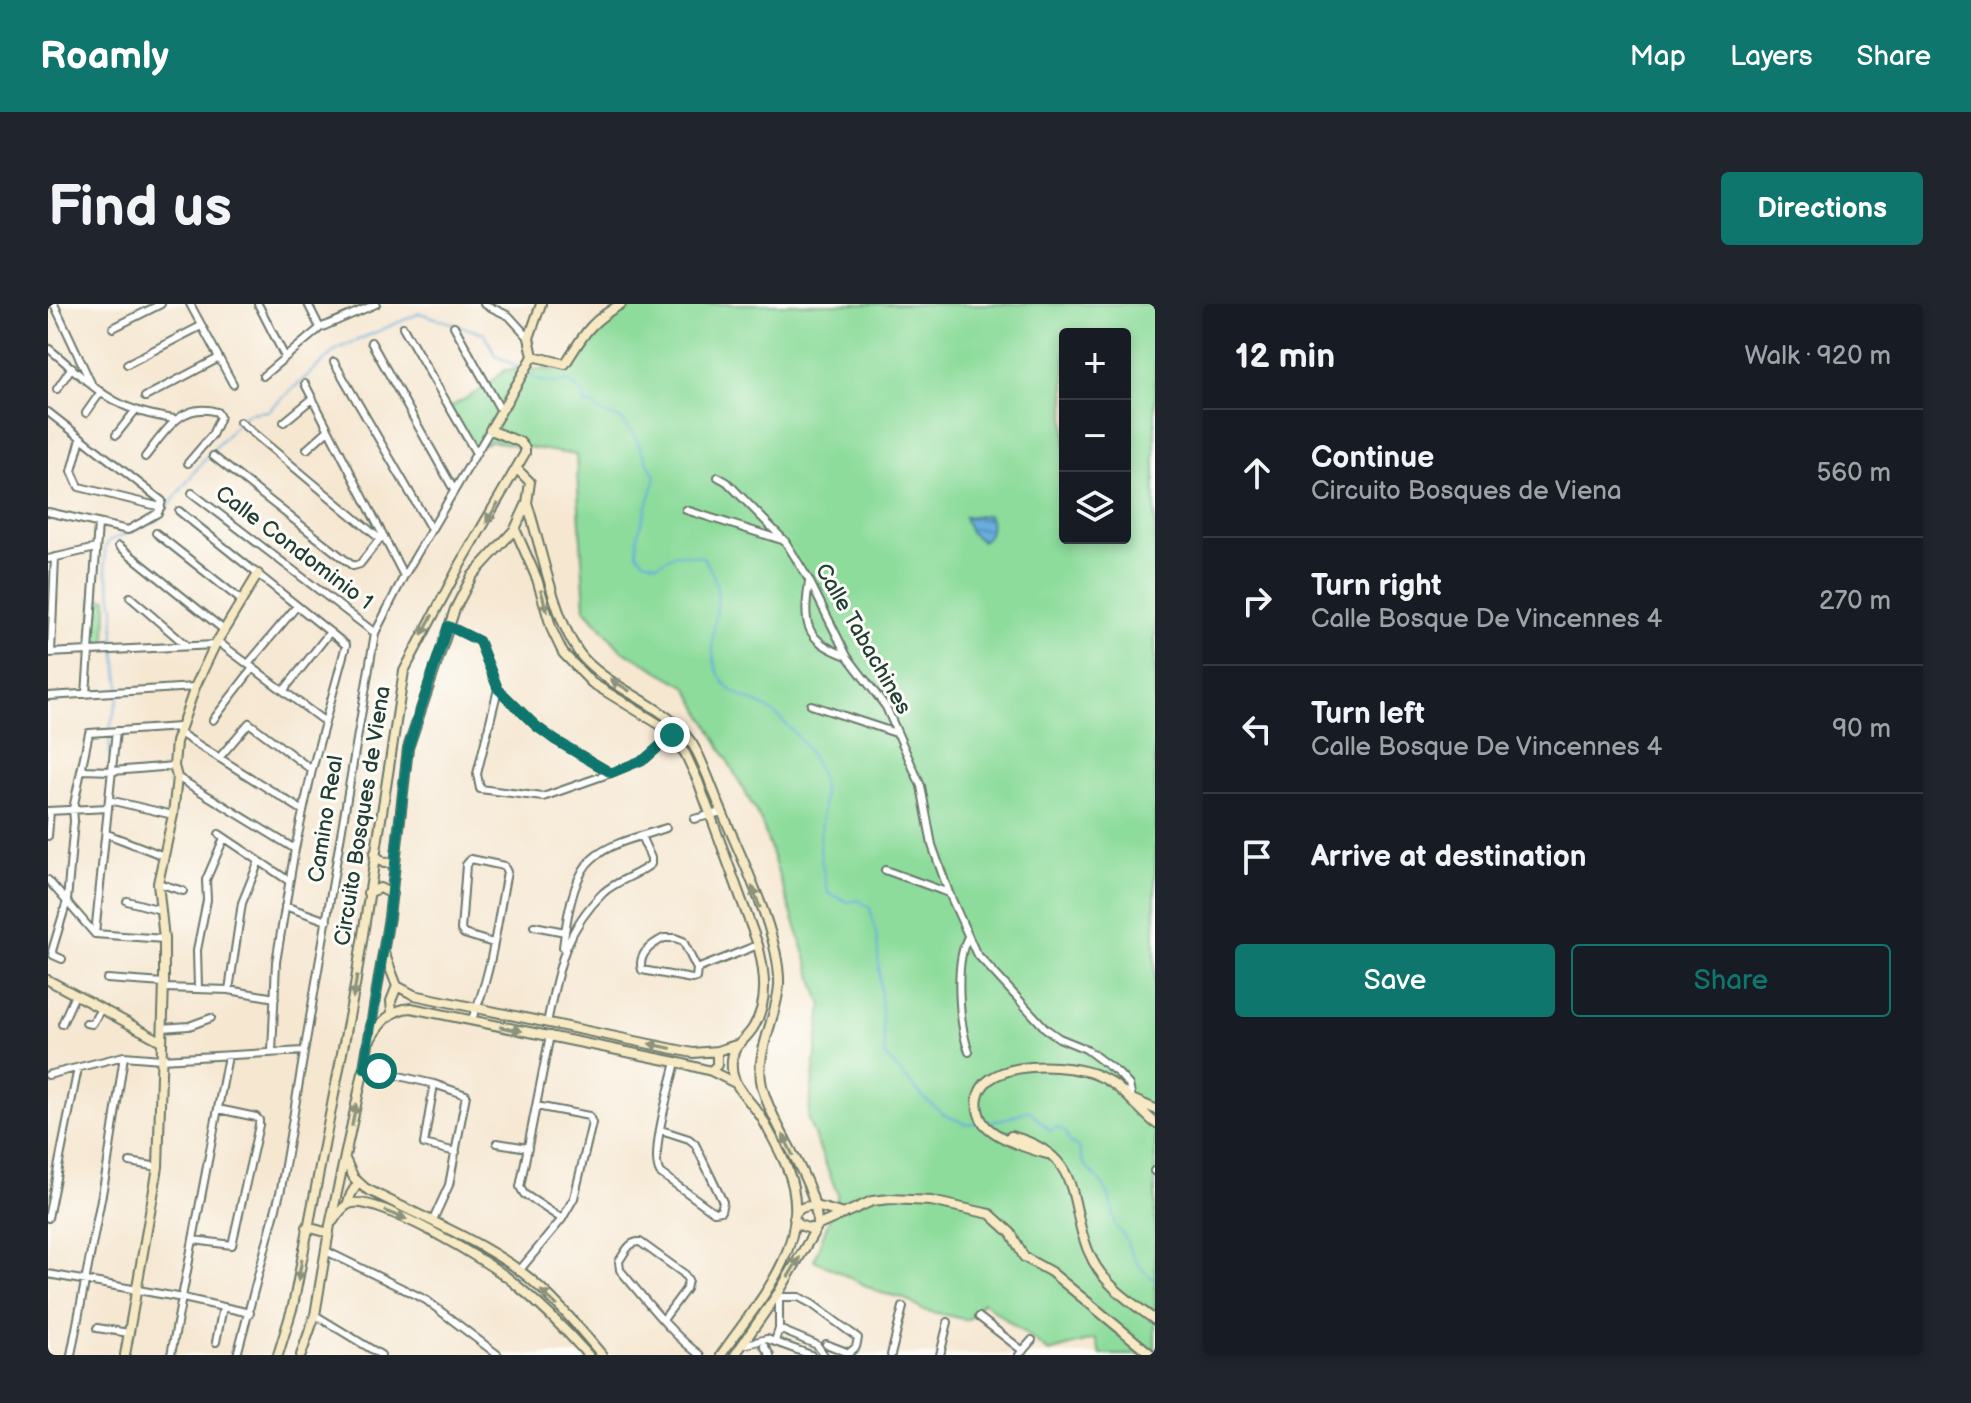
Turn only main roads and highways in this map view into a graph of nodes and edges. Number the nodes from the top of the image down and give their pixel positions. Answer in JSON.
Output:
{"nodes":[{"id":1,"x":541,"y":304,"type":"edge"},
{"id":2,"x":621,"y":304,"type":"edge"},
{"id":3,"x":532,"y":358,"type":"junction"},
{"id":4,"x":517,"y":469,"type":"junction"},
{"id":5,"x":527,"y":503,"type":"junction"},
{"id":6,"x":515,"y":529,"type":"junction"},
{"id":7,"x":535,"y":529,"type":"junction"},
{"id":8,"x":522,"y":542,"type":"junction"},
{"id":9,"x":470,"y":549,"type":"junction"},
{"id":10,"x":486,"y":562,"type":"junction"},
{"id":11,"x":460,"y":565,"type":"junction"},
{"id":12,"x":258,"y":574,"type":"road end"},
{"id":13,"x":472,"y":576,"type":"junction"},
{"id":14,"x":374,"y":854,"type":"junction"},
{"id":15,"x":395,"y":862,"type":"junction"},
{"id":16,"x":368,"y":893,"type":"junction"},
{"id":17,"x":392,"y":894,"type":"junction"},
{"id":18,"x":384,"y":951,"type":"junction"},
{"id":19,"x":48,"y":980,"type":"edge"},
{"id":20,"x":397,"y":986,"type":"junction"},
{"id":21,"x":392,"y":1013,"type":"junction"},
{"id":22,"x":753,"y":1028,"type":"junction"},
{"id":23,"x":769,"y":1035,"type":"junction"},
{"id":24,"x":161,"y":1041,"type":"junction"},
{"id":25,"x":368,"y":1044,"type":"junction"},
{"id":26,"x":736,"y":1045,"type":"junction"},
{"id":27,"x":717,"y":1051,"type":"junction"},
{"id":28,"x":711,"y":1071,"type":"junction"},
{"id":29,"x":735,"y":1083,"type":"junction"},
{"id":30,"x":762,"y":1087,"type":"junction"},
{"id":31,"x":747,"y":1096,"type":"junction"},
{"id":32,"x":1132,"y":1099,"type":"junction"},
{"id":33,"x":1154,"y":1108,"type":"edge"},
{"id":34,"x":1155,"y":1123,"type":"edge"},
{"id":35,"x":345,"y":1159,"type":"junction"},
{"id":36,"x":358,"y":1183,"type":"junction"},
{"id":37,"x":347,"y":1205,"type":"junction"},
{"id":38,"x":814,"y":1207,"type":"junction"},
{"id":39,"x":840,"y":1213,"type":"junction"},
{"id":40,"x":794,"y":1218,"type":"junction"},
{"id":41,"x":307,"y":1227,"type":"junction"},
{"id":42,"x":817,"y":1227,"type":"junction"},
{"id":43,"x":330,"y":1229,"type":"junction"},
{"id":44,"x":1155,"y":1320,"type":"edge"},
{"id":45,"x":125,"y":1355,"type":"edge"},
{"id":46,"x":278,"y":1355,"type":"edge"},
{"id":47,"x":301,"y":1355,"type":"edge"},
{"id":48,"x":588,"y":1355,"type":"edge"},
{"id":49,"x":602,"y":1355,"type":"edge"},
{"id":50,"x":721,"y":1355,"type":"edge"},
{"id":51,"x":735,"y":1355,"type":"edge"},
{"id":52,"x":1152,"y":1355,"type":"edge"}],
"edges":[{"from":1,"to":3,"type":"main road"},
{"from":2,"to":3,"type":"main road"},
{"from":3,"to":4,"type":"main road","name":"Camino Real"},
{"from":4,"to":5,"type":"main road"},
{"from":4,"to":9,"type":"main road","name":"Circuito Bosques de Viena","one_way":true},
{"from":5,"to":6,"type":"main road","name":"Circuito Bosques de Viena"},
{"from":5,"to":7,"type":"main road"},
{"from":6,"to":8,"type":"main road"},
{"from":6,"to":10,"type":"main road","name":"Circuito Bosques de Viena"},
{"from":7,"to":8,"type":"main road"},
{"from":23,"to":7,"type":"main road","one_way":true},
{"from":8,"to":22,"type":"main road","one_way":true},
{"from":9,"to":10,"type":"main road"},
{"from":9,"to":11,"type":"main road","name":"Circuito Bosques de Viena"},
{"from":10,"to":13,"type":"main road","name":"Circuito Bosques de Viena"},
{"from":11,"to":13,"type":"main road"},
{"from":11,"to":14,"type":"main road","name":"Circuito Bosques de Viena","one_way":true},
{"from":12,"to":24,"type":"main road"},
{"from":13,"to":15,"type":"main road","name":"Circuito Bosques de Viena"},
{"from":14,"to":15,"type":"main road"},
{"from":14,"to":16,"type":"main road","name":"Circuito Bosques de Viena"},
{"from":15,"to":17,"type":"main road","name":"Circuito Bosques de Viena"},
{"from":16,"to":17,"type":"main road"},
{"from":16,"to":41,"type":"main road","name":"Circuito Bosques de Viena","one_way":true},
{"from":17,"to":18,"type":"main road","name":"Circuito Bosques de Viena"},
{"from":18,"to":20,"type":"main road"},
{"from":18,"to":25,"type":"main road","name":"Circuito Bosques de Viena"},
{"from":19,"to":24,"type":"main road"},
{"from":20,"to":21,"type":"main road"},
{"from":27,"to":20,"type":"main road","one_way":true},
{"from":21,"to":25,"type":"main road"},
{"from":21,"to":28,"type":"main road","one_way":true},
{"from":22,"to":23,"type":"main road"},
{"from":22,"to":26,"type":"main road"},
{"from":23,"to":30,"type":"main road"},
{"from":24,"to":45,"type":"main road"},
{"from":35,"to":25,"type":"main road","name":"Circuito Bosques de Viena","one_way":true},
{"from":26,"to":27,"type":"main road"},
{"from":26,"to":29,"type":"main road"},
{"from":27,"to":28,"type":"main road"},
{"from":28,"to":29,"type":"main road"},
{"from":29,"to":31,"type":"main road"},
{"from":30,"to":31,"type":"main road"},
{"from":38,"to":30,"type":"main road","one_way":true},
{"from":31,"to":40,"type":"main road"},
{"from":32,"to":33,"type":"main road"},
{"from":32,"to":34,"type":"main road"},
{"from":32,"to":44,"type":"main road"},
{"from":35,"to":36,"type":"main road"},
{"from":35,"to":43,"type":"main road","name":"Circuito Bosques de Viena"},
{"from":36,"to":37,"type":"main road"},
{"from":49,"to":36,"type":"main road","one_way":true},
{"from":37,"to":43,"type":"main road"},
{"from":37,"to":48,"type":"main road","one_way":true},
{"from":38,"to":39,"type":"main road"},
{"from":38,"to":40,"type":"main road"},
{"from":38,"to":42,"type":"main road"},
{"from":39,"to":42,"type":"main road"},
{"from":39,"to":52,"type":"main road"},
{"from":40,"to":42,"type":"main road"},
{"from":40,"to":50,"type":"main road"},
{"from":41,"to":43,"type":"main road"},
{"from":41,"to":46,"type":"main road","name":"Circuito Bosques de Viena","one_way":true},
{"from":51,"to":42,"type":"main road","one_way":true},
{"from":43,"to":47,"type":"main road","name":"Circuito Bosques de Viena"}]}
